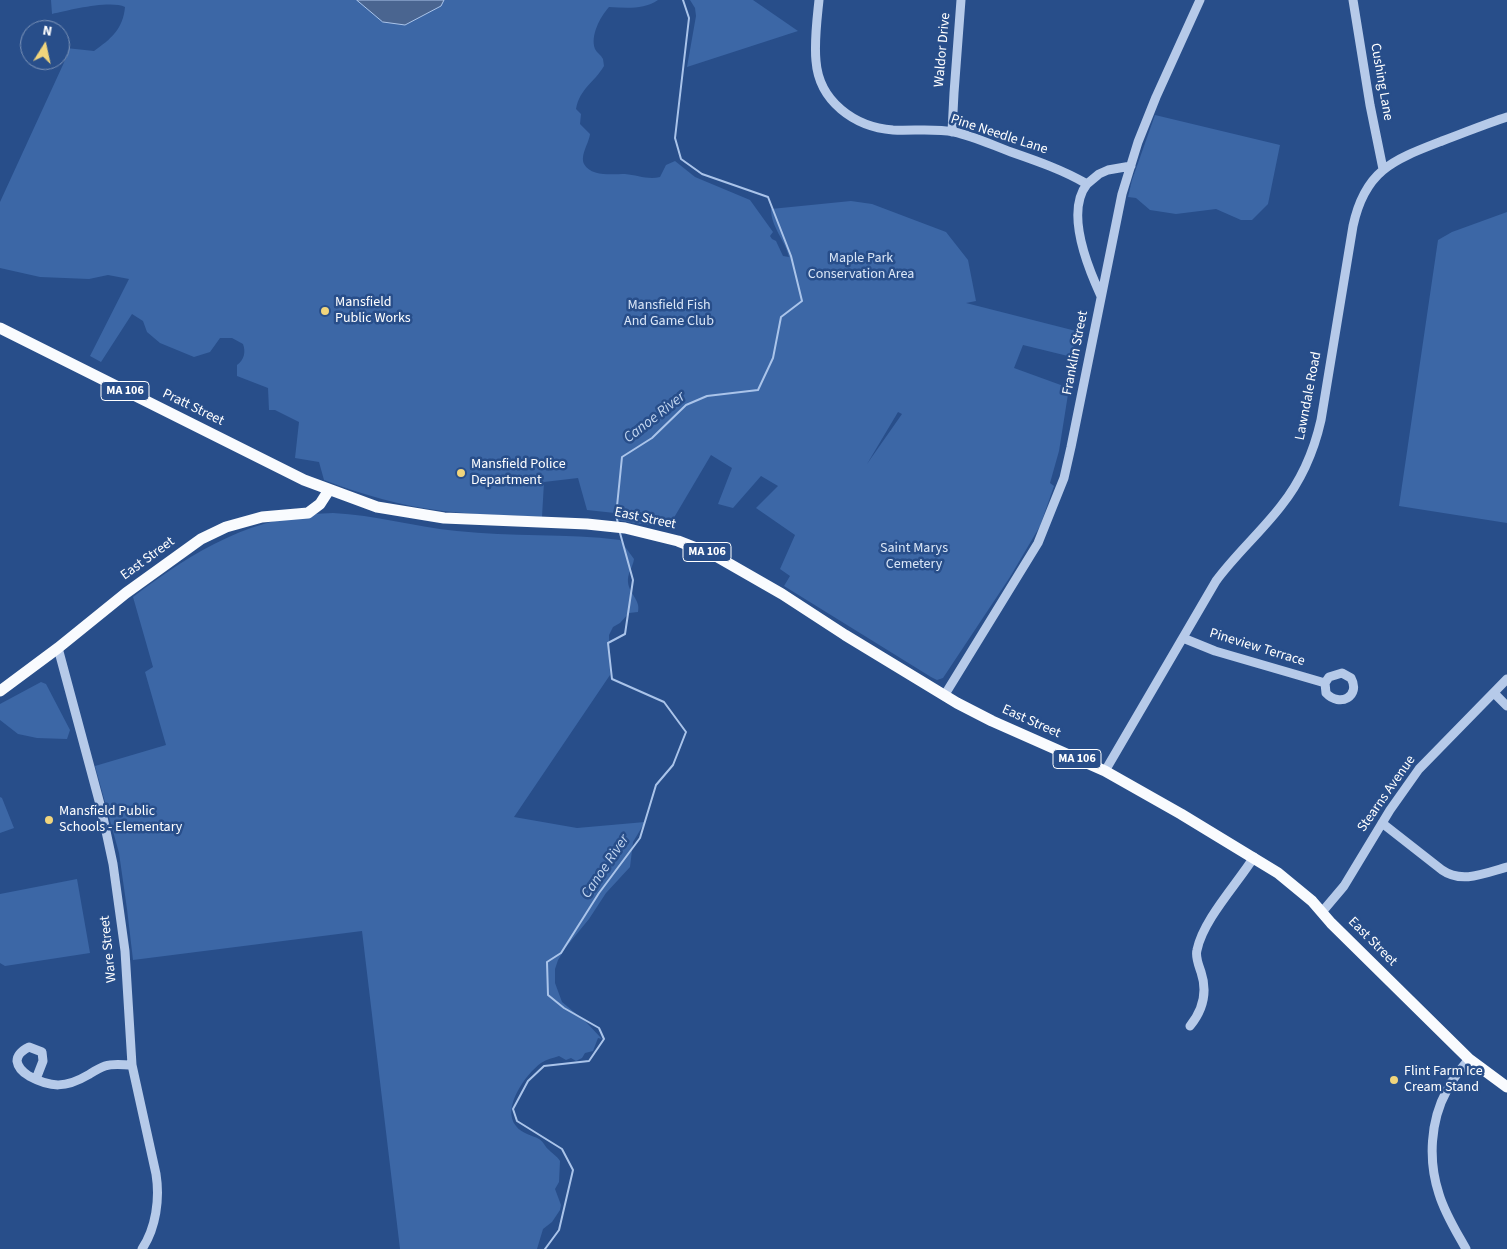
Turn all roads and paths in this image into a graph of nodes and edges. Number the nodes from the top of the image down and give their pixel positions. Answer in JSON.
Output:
{"nodes":[{"id":1,"x":819,"y":0,"type":"edge"},
{"id":2,"x":961,"y":0,"type":"edge"},
{"id":3,"x":1200,"y":0,"type":"edge"},
{"id":4,"x":1353,"y":0,"type":"edge"},
{"id":5,"x":1507,"y":117,"type":"edge"},
{"id":6,"x":952,"y":132,"type":"junction"},
{"id":7,"x":1131,"y":166,"type":"junction"},
{"id":8,"x":1383,"y":169,"type":"junction"},
{"id":9,"x":1088,"y":184,"type":"junction"},
{"id":10,"x":1101,"y":296,"type":"junction"},
{"id":11,"x":0,"y":328,"type":"edge"},
{"id":12,"x":329,"y":490,"type":"junction"},
{"id":13,"x":376,"y":507,"type":"joint"},
{"id":14,"x":1183,"y":638,"type":"junction"},
{"id":15,"x":58,"y":648,"type":"junction"},
{"id":16,"x":1507,"y":679,"type":"edge"},
{"id":17,"x":1325,"y":683,"type":"dead end"},
{"id":18,"x":0,"y":691,"type":"edge"},
{"id":19,"x":1494,"y":693,"type":"junction"},
{"id":20,"x":944,"y":696,"type":"junction"},
{"id":21,"x":1507,"y":706,"type":"edge"},
{"id":22,"x":1105,"y":772,"type":"junction"},
{"id":23,"x":1382,"y":823,"type":"junction"},
{"id":24,"x":1254,"y":857,"type":"junction"},
{"id":25,"x":1507,"y":867,"type":"edge"},
{"id":26,"x":1322,"y":912,"type":"junction"},
{"id":27,"x":1190,"y":1026,"type":"dead end"},
{"id":28,"x":1469,"y":1059,"type":"junction"},
{"id":29,"x":132,"y":1065,"type":"junction"},
{"id":30,"x":36,"y":1079,"type":"dead end"},
{"id":31,"x":1507,"y":1087,"type":"edge"},
{"id":32,"x":142,"y":1249,"type":"edge"},
{"id":33,"x":1466,"y":1249,"type":"edge"}],
"edges":[{"from":1,"to":6,"type":"street","name":"Pine Needle Lane"},
{"from":2,"to":6,"type":"street","name":"Waldor Drive"},
{"from":3,"to":7,"type":"street","name":"Franklin Street"},
{"from":4,"to":8,"type":"street","name":"Cushing Lane"},
{"from":5,"to":8,"type":"street","name":"Lawndale Road"},
{"from":6,"to":9,"type":"street","name":"Pine Needle Lane"},
{"from":7,"to":9,"type":"street"},
{"from":7,"to":10,"type":"street","name":"Franklin Street"},
{"from":8,"to":14,"type":"street","name":"Lawndale Road"},
{"from":9,"to":10,"type":"street"},
{"from":10,"to":20,"type":"street","name":"Franklin Street"},
{"from":11,"to":12,"type":"main road","name":"Pratt Street","number":"MA 106"},
{"from":12,"to":13,"type":"main road","name":"Pratt Street","number":"MA 106"},
{"from":12,"to":15,"type":"main road","name":"East Street"},
{"from":13,"to":20,"type":"main road","name":"East Street","number":"MA 106"},
{"from":14,"to":17,"type":"street","name":"Pineview Terrace"},
{"from":14,"to":22,"type":"street","name":"Lawndale Road"},
{"from":15,"to":18,"type":"main road","name":"East Street"},
{"from":15,"to":29,"type":"street","name":"Ware Street"},
{"from":16,"to":19,"type":"street","name":"Stearns Avenue"},
{"from":19,"to":21,"type":"street"},
{"from":19,"to":23,"type":"street","name":"Stearns Avenue"},
{"from":20,"to":22,"type":"main road","name":"East Street","number":"MA 106"},
{"from":22,"to":24,"type":"main road","name":"East Street","number":"MA 106"},
{"from":23,"to":25,"type":"street"},
{"from":23,"to":26,"type":"street","name":"Stearns Avenue"},
{"from":24,"to":26,"type":"main road","name":"East Street","number":"MA 106"},
{"from":24,"to":27,"type":"street"},
{"from":26,"to":28,"type":"main road","name":"East Street","number":"MA 106"},
{"from":28,"to":31,"type":"main road","number":"MA 106"},
{"from":28,"to":33,"type":"street"},
{"from":29,"to":30,"type":"street"},
{"from":29,"to":32,"type":"street","name":"Ware Street"}]}
